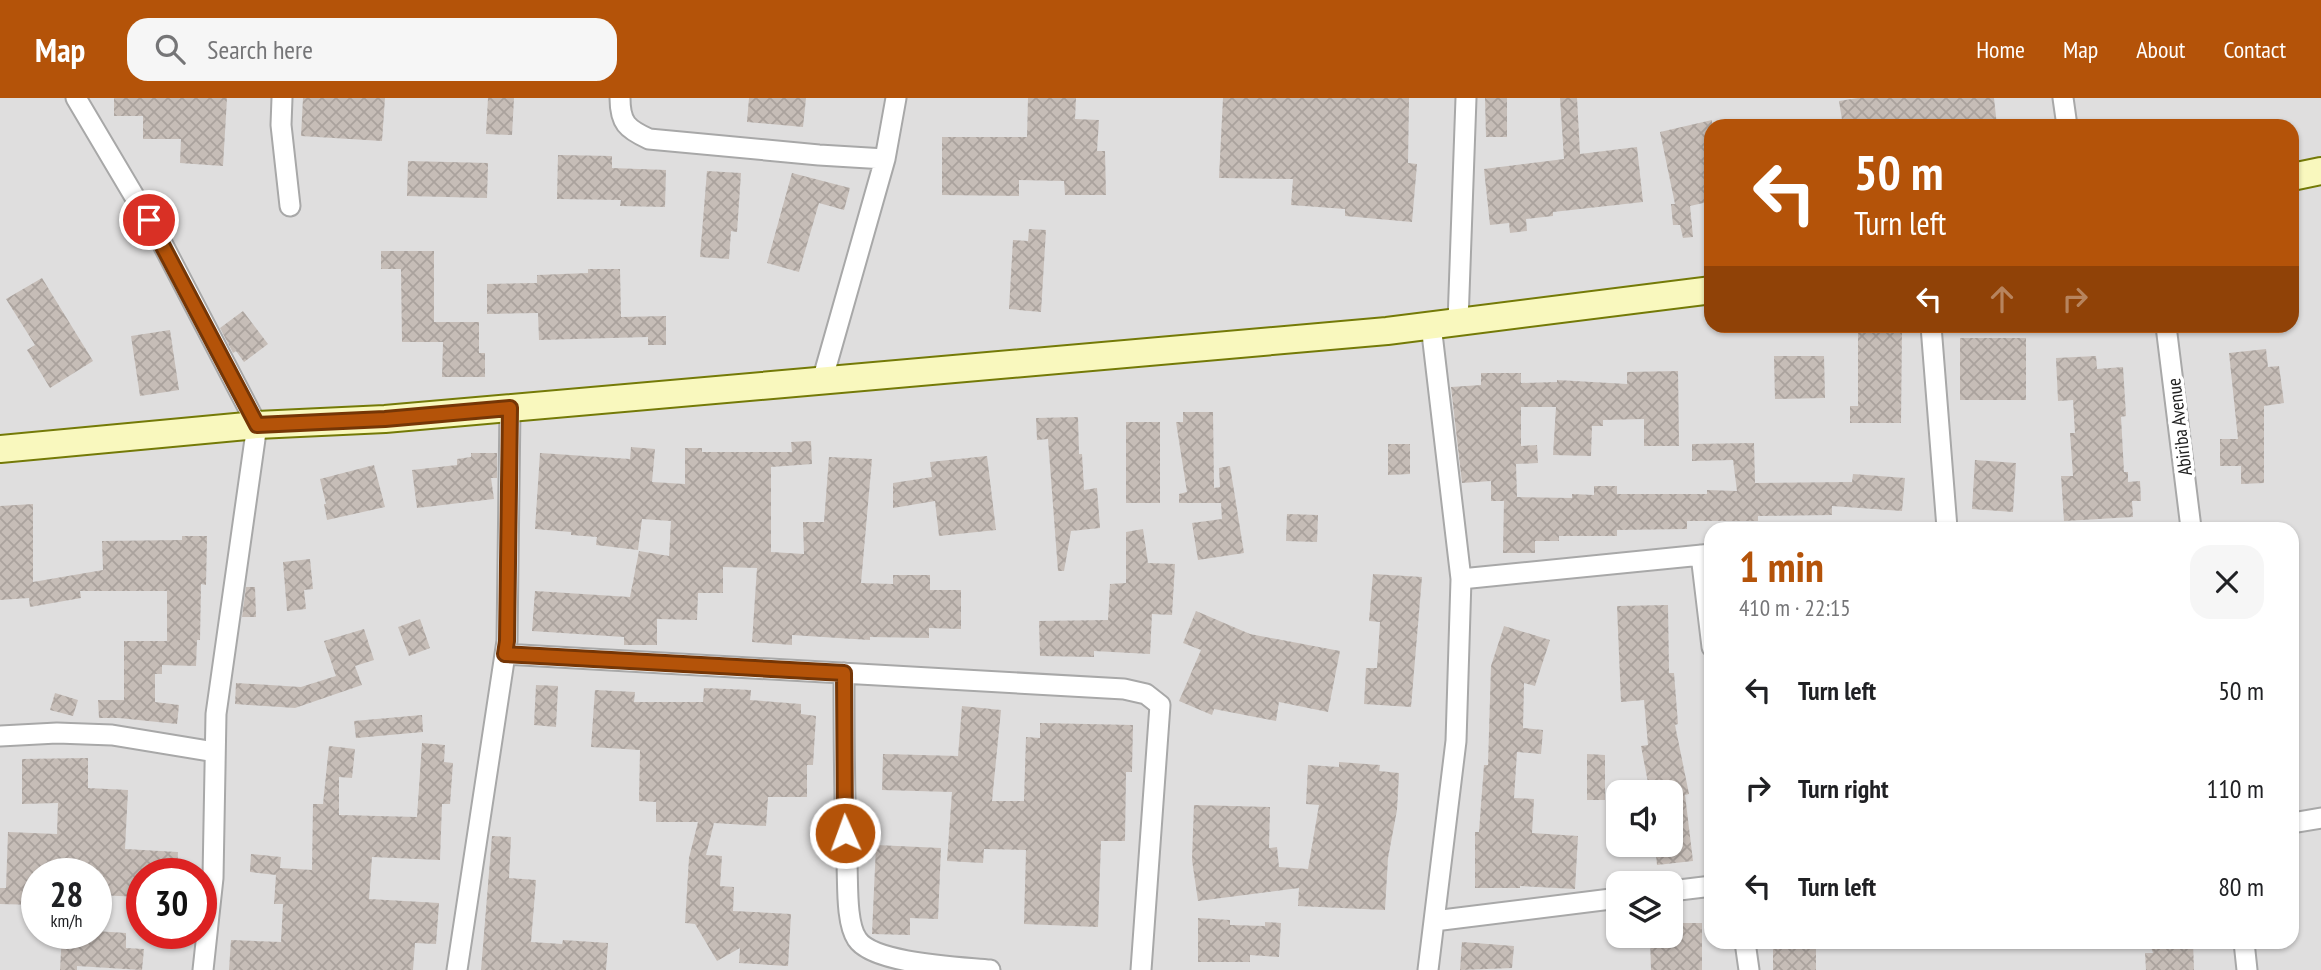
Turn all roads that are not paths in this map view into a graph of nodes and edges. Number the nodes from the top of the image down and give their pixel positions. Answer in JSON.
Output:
{"nodes":[{"id":1,"x":76,"y":98,"type":"edge"},
{"id":2,"x":282,"y":98,"type":"edge"},
{"id":3,"x":620,"y":98,"type":"edge"},
{"id":4,"x":896,"y":98,"type":"edge"},
{"id":5,"x":1466,"y":98,"type":"edge"},
{"id":6,"x":2063,"y":98,"type":"edge"},
{"id":7,"x":2066,"y":119,"type":"edge"},
{"id":8,"x":886,"y":159,"type":"junction"},
{"id":9,"x":2321,"y":171,"type":"edge"},
{"id":10,"x":2299,"y":176,"type":"edge"},
{"id":11,"x":290,"y":206,"type":"dead end"},
{"id":12,"x":1704,"y":291,"type":"edge"},
{"id":13,"x":1458,"y":322,"type":"junction"},
{"id":14,"x":1432,"y":326,"type":"junction"},
{"id":15,"x":1932,"y":333,"type":"edge"},
{"id":16,"x":2167,"y":333,"type":"edge"},
{"id":17,"x":822,"y":381,"type":"junction"},
{"id":18,"x":510,"y":408,"type":"junction"},
{"id":19,"x":257,"y":425,"type":"junction"},
{"id":20,"x":0,"y":449,"type":"edge"},
{"id":21,"x":1947,"y":522,"type":"edge"},
{"id":22,"x":2190,"y":522,"type":"edge"},
{"id":23,"x":1704,"y":554,"type":"edge"},
{"id":24,"x":1461,"y":579,"type":"junction"},
{"id":25,"x":505,"y":654,"type":"junction"},
{"id":26,"x":844,"y":673,"type":"junction"},
{"id":27,"x":0,"y":736,"type":"edge"},
{"id":28,"x":215,"y":752,"type":"junction"},
{"id":29,"x":2321,"y":818,"type":"edge"},
{"id":30,"x":2299,"y":822,"type":"edge"},
{"id":31,"x":1704,"y":887,"type":"edge"},
{"id":32,"x":1683,"y":890,"type":"edge"},
{"id":33,"x":1606,"y":900,"type":"edge"},
{"id":34,"x":1434,"y":921,"type":"junction"},
{"id":35,"x":1746,"y":949,"type":"edge"},
{"id":36,"x":2245,"y":949,"type":"edge"},
{"id":37,"x":203,"y":970,"type":"edge"},
{"id":38,"x":457,"y":970,"type":"edge"},
{"id":39,"x":990,"y":970,"type":"edge"},
{"id":40,"x":1141,"y":970,"type":"edge"},
{"id":41,"x":1428,"y":970,"type":"edge"},
{"id":42,"x":1748,"y":970,"type":"edge"},
{"id":43,"x":2248,"y":970,"type":"edge"}],
"edges":[{"from":1,"to":19,"type":"street"},
{"from":2,"to":11,"type":"street"},
{"from":3,"to":8,"type":"street"},
{"from":4,"to":8,"type":"street"},
{"from":5,"to":13,"type":"street"},
{"from":6,"to":7,"type":"street"},
{"from":8,"to":17,"type":"street"},
{"from":9,"to":10,"type":"main road"},
{"from":12,"to":13,"type":"main road"},
{"from":13,"to":14,"type":"main road"},
{"from":14,"to":17,"type":"main road"},
{"from":14,"to":24,"type":"street"},
{"from":15,"to":21,"type":"street"},
{"from":16,"to":22,"type":"street","name":"Abiriba Avenue"},
{"from":17,"to":18,"type":"main road"},
{"from":18,"to":19,"type":"main road"},
{"from":18,"to":25,"type":"street"},
{"from":19,"to":20,"type":"main road"},
{"from":19,"to":28,"type":"street"},
{"from":23,"to":24,"type":"street"},
{"from":24,"to":34,"type":"street"},
{"from":25,"to":26,"type":"street"},
{"from":25,"to":38,"type":"street"},
{"from":26,"to":39,"type":"street"},
{"from":26,"to":40,"type":"street"},
{"from":27,"to":28,"type":"street"},
{"from":28,"to":37,"type":"street"},
{"from":29,"to":30,"type":"street"},
{"from":31,"to":32,"type":"street"},
{"from":33,"to":34,"type":"street"},
{"from":34,"to":41,"type":"street"},
{"from":35,"to":42,"type":"street"},
{"from":36,"to":43,"type":"street"}]}
